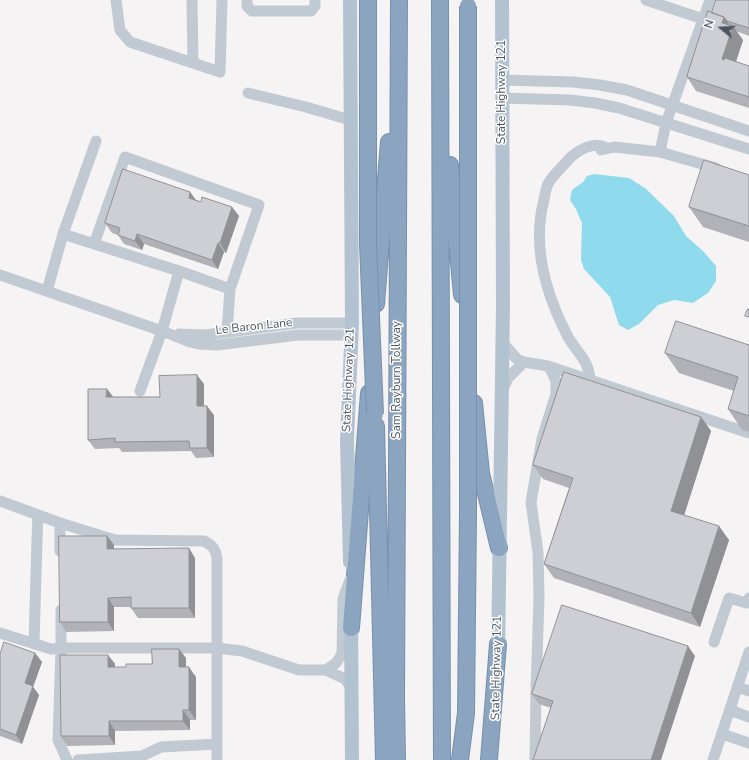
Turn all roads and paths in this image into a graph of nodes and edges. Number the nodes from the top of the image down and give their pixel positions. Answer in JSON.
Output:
{"nodes":[{"id":1,"x":116,"y":0,"type":"edge"},
{"id":2,"x":192,"y":0,"type":"edge"},
{"id":3,"x":222,"y":0,"type":"edge"},
{"id":4,"x":247,"y":0,"type":"edge"},
{"id":5,"x":315,"y":0,"type":"edge"},
{"id":6,"x":350,"y":0,"type":"edge"},
{"id":7,"x":368,"y":0,"type":"edge"},
{"id":8,"x":399,"y":0,"type":"edge"},
{"id":9,"x":440,"y":0,"type":"edge"},
{"id":10,"x":468,"y":0,"type":"edge"},
{"id":11,"x":502,"y":0,"type":"edge"},
{"id":12,"x":646,"y":0,"type":"edge"},
{"id":13,"x":710,"y":0,"type":"edge"},
{"id":14,"x":399,"y":17,"type":"junction"},
{"id":15,"x":703,"y":19,"type":"junction"},
{"id":16,"x":440,"y":59,"type":"junction"},
{"id":17,"x":193,"y":63,"type":"junction"},
{"id":18,"x":502,"y":80,"type":"junction"},
{"id":19,"x":248,"y":93,"type":"dead end"},
{"id":20,"x":502,"y":98,"type":"junction"},
{"id":21,"x":673,"y":106,"type":"junction"},
{"id":22,"x":350,"y":120,"type":"junction"},
{"id":23,"x":666,"y":123,"type":"junction"},
{"id":24,"x":749,"y":131,"type":"edge"},
{"id":25,"x":96,"y":141,"type":"dead end"},
{"id":26,"x":749,"y":149,"type":"edge"},
{"id":27,"x":660,"y":152,"type":"junction"},
{"id":28,"x":723,"y":170,"type":"edge"},
{"id":29,"x":63,"y":234,"type":"junction"},
{"id":30,"x":94,"y":244,"type":"junction"},
{"id":31,"x":179,"y":271,"type":"junction"},
{"id":32,"x":0,"y":275,"type":"edge"},
{"id":33,"x":230,"y":289,"type":"junction"},
{"id":34,"x":46,"y":291,"type":"junction"},
{"id":35,"x":351,"y":329,"type":"junction"},
{"id":36,"x":162,"y":331,"type":"junction"},
{"id":37,"x":227,"y":332,"type":"junction"},
{"id":38,"x":502,"y":342,"type":"junction"},
{"id":39,"x":524,"y":362,"type":"junction"},
{"id":40,"x":548,"y":366,"type":"junction"},
{"id":41,"x":568,"y":373,"type":"junction"},
{"id":42,"x":590,"y":380,"type":"junction"},
{"id":43,"x":140,"y":391,"type":"dead end"},
{"id":44,"x":501,"y":394,"type":"junction"},
{"id":45,"x":548,"y":417,"type":"junction"},
{"id":46,"x":749,"y":434,"type":"edge"},
{"id":47,"x":542,"y":438,"type":"junction"},
{"id":48,"x":555,"y":443,"type":"edge"},
{"id":49,"x":0,"y":501,"type":"edge"},
{"id":50,"x":38,"y":515,"type":"junction"},
{"id":51,"x":60,"y":523,"type":"junction"},
{"id":52,"x":499,"y":548,"type":"junction"},
{"id":53,"x":60,"y":562,"type":"edge"},
{"id":54,"x":350,"y":580,"type":"junction"},
{"id":55,"x":749,"y":598,"type":"edge"},
{"id":56,"x":61,"y":601,"type":"edge"},
{"id":57,"x":351,"y":628,"type":"junction"},
{"id":58,"x":0,"y":633,"type":"edge"},
{"id":59,"x":714,"y":642,"type":"dead end"},
{"id":60,"x":34,"y":644,"type":"junction"},
{"id":61,"x":498,"y":644,"type":"junction"},
{"id":62,"x":61,"y":648,"type":"junction"},
{"id":63,"x":217,"y":648,"type":"junction"},
{"id":64,"x":749,"y":652,"type":"edge"},
{"id":65,"x":747,"y":664,"type":"edge"},
{"id":66,"x":326,"y":670,"type":"junction"},
{"id":67,"x":352,"y":686,"type":"junction"},
{"id":68,"x":738,"y":687,"type":"junction"},
{"id":69,"x":749,"y":690,"type":"edge"},
{"id":70,"x":730,"y":710,"type":"junction"},
{"id":71,"x":749,"y":717,"type":"edge"},
{"id":72,"x":722,"y":734,"type":"junction"},
{"id":73,"x":749,"y":743,"type":"edge"},
{"id":74,"x":217,"y":744,"type":"junction"},
{"id":75,"x":67,"y":760,"type":"edge"},
{"id":76,"x":78,"y":760,"type":"edge"},
{"id":77,"x":217,"y":760,"type":"edge"},
{"id":78,"x":352,"y":760,"type":"edge"},
{"id":79,"x":384,"y":760,"type":"edge"},
{"id":80,"x":397,"y":760,"type":"edge"},
{"id":81,"x":442,"y":760,"type":"edge"},
{"id":82,"x":460,"y":760,"type":"edge"},
{"id":83,"x":488,"y":760,"type":"edge"},
{"id":84,"x":497,"y":760,"type":"edge"},
{"id":85,"x":535,"y":760,"type":"edge"},
{"id":86,"x":713,"y":760,"type":"edge"}],
"edges":[{"from":1,"to":17,"type":"street"},
{"from":2,"to":17,"type":"street"},
{"from":3,"to":17,"type":"street"},
{"from":4,"to":5,"type":"street"},
{"from":6,"to":22,"type":"main road","name":"State Highway 121"},
{"from":7,"to":79,"type":"highway","bridge":true},
{"from":8,"to":14,"type":"highway","name":"Sam Rayburn Tollway"},
{"from":9,"to":16,"type":"highway"},
{"from":10,"to":82,"type":"highway","bridge":true},
{"from":11,"to":18,"type":"main road","name":"State Highway 121"},
{"from":12,"to":15,"type":"street"},
{"from":13,"to":15,"type":"street"},
{"from":14,"to":57,"type":"highway"},
{"from":14,"to":80,"type":"highway","name":"Sam Rayburn Tollway"},
{"from":15,"to":21,"type":"street"},
{"from":16,"to":52,"type":"highway"},
{"from":16,"to":81,"type":"highway"},
{"from":18,"to":20,"type":"main road","name":"State Highway 121"},
{"from":18,"to":21,"type":"street"},
{"from":19,"to":22,"type":"street"},
{"from":20,"to":23,"type":"street"},
{"from":20,"to":38,"type":"main road","name":"State Highway 121"},
{"from":21,"to":23,"type":"street"},
{"from":21,"to":24,"type":"street"},
{"from":22,"to":35,"type":"main road","name":"State Highway 121"},
{"from":23,"to":26,"type":"street"},
{"from":23,"to":27,"type":"street"},
{"from":25,"to":29,"type":"street"},
{"from":27,"to":28,"type":"street"},
{"from":27,"to":42,"type":"street"},
{"from":29,"to":30,"type":"street"},
{"from":29,"to":34,"type":"street"},
{"from":30,"to":31,"type":"street"},
{"from":30,"to":33,"type":"street"},
{"from":31,"to":33,"type":"street"},
{"from":31,"to":36,"type":"street"},
{"from":32,"to":34,"type":"street","name":"Le Baron Lane"},
{"from":33,"to":37,"type":"street"},
{"from":34,"to":36,"type":"street","name":"Le Baron Lane"},
{"from":35,"to":36,"type":"street","name":"Le Baron Lane"},
{"from":35,"to":37,"type":"street","name":"Le Baron Lane"},
{"from":35,"to":54,"type":"main road","name":"State Highway 121"},
{"from":36,"to":37,"type":"street","name":"Le Baron Lane"},
{"from":36,"to":43,"type":"street"},
{"from":38,"to":39,"type":"street"},
{"from":38,"to":44,"type":"main road","name":"State Highway 121"},
{"from":39,"to":40,"type":"street"},
{"from":39,"to":44,"type":"street"},
{"from":40,"to":41,"type":"street"},
{"from":40,"to":45,"type":"street"},
{"from":41,"to":42,"type":"street"},
{"from":41,"to":45,"type":"street"},
{"from":42,"to":46,"type":"street"},
{"from":44,"to":52,"type":"main road","name":"State Highway 121"},
{"from":45,"to":47,"type":"street"},
{"from":47,"to":48,"type":"street"},
{"from":47,"to":85,"type":"street"},
{"from":49,"to":50,"type":"street"},
{"from":50,"to":51,"type":"street"},
{"from":50,"to":60,"type":"street"},
{"from":51,"to":53,"type":"street"},
{"from":51,"to":63,"type":"street"},
{"from":52,"to":61,"type":"main road","name":"State Highway 121"},
{"from":54,"to":57,"type":"main road","name":"State Highway 121"},
{"from":54,"to":66,"type":"street"},
{"from":55,"to":59,"type":"street"},
{"from":56,"to":62,"type":"street"},
{"from":57,"to":67,"type":"main road","name":"State Highway 121"},
{"from":58,"to":60,"type":"street"},
{"from":60,"to":62,"type":"street"},
{"from":61,"to":83,"type":"highway"},
{"from":61,"to":84,"type":"main road","name":"State Highway 121"},
{"from":62,"to":63,"type":"street"},
{"from":62,"to":75,"type":"street"},
{"from":63,"to":66,"type":"street"},
{"from":63,"to":74,"type":"street"},
{"from":64,"to":65,"type":"street"},
{"from":65,"to":68,"type":"street"},
{"from":66,"to":67,"type":"street"},
{"from":67,"to":78,"type":"main road","name":"State Highway 121"},
{"from":68,"to":69,"type":"street"},
{"from":68,"to":70,"type":"street"},
{"from":70,"to":71,"type":"street"},
{"from":70,"to":72,"type":"street"},
{"from":72,"to":73,"type":"street"},
{"from":72,"to":86,"type":"street"},
{"from":74,"to":76,"type":"street"},
{"from":74,"to":77,"type":"street"}]}
